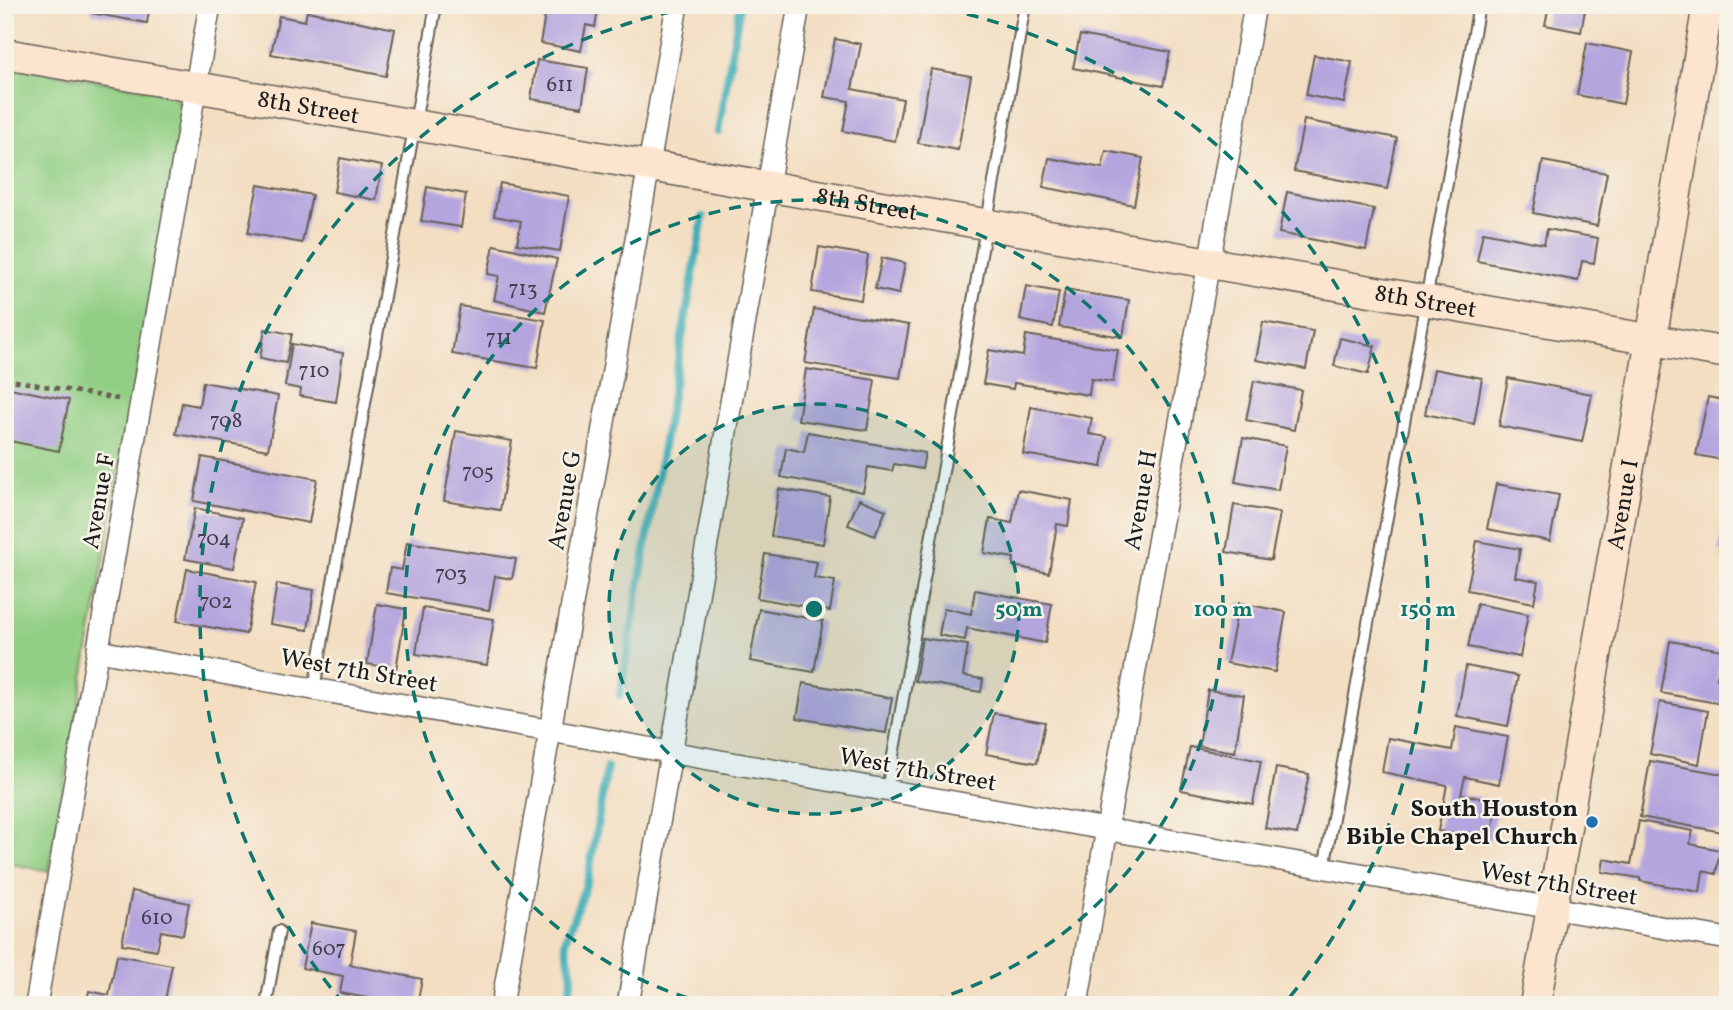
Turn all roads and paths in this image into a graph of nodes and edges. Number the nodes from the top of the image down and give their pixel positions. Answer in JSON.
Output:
{"nodes":[{"id":1,"x":211,"y":5,"type":"edge"},
{"id":2,"x":436,"y":5,"type":"edge"},
{"id":3,"x":677,"y":5,"type":"edge"},
{"id":4,"x":799,"y":5,"type":"edge"},
{"id":5,"x":1025,"y":5,"type":"edge"},
{"id":6,"x":1255,"y":5,"type":"edge"},
{"id":7,"x":1479,"y":5,"type":"edge"},
{"id":8,"x":1708,"y":5,"type":"edge"},
{"id":9,"x":5,"y":54,"type":"edge"},
{"id":10,"x":196,"y":87,"type":"junction"},
{"id":11,"x":414,"y":125,"type":"junction"},
{"id":12,"x":649,"y":166,"type":"junction"},
{"id":13,"x":768,"y":187,"type":"junction"},
{"id":14,"x":986,"y":225,"type":"junction"},
{"id":15,"x":1210,"y":263,"type":"junction"},
{"id":16,"x":1426,"y":300,"type":"junction"},
{"id":17,"x":1651,"y":340,"type":"junction"},
{"id":18,"x":1728,"y":353,"type":"edge"},
{"id":19,"x":5,"y":379,"type":"edge"},
{"id":20,"x":141,"y":404,"type":"junction"},
{"id":21,"x":98,"y":651,"type":"junction"},
{"id":22,"x":314,"y":689,"type":"junction"},
{"id":23,"x":550,"y":731,"type":"junction"},
{"id":24,"x":671,"y":752,"type":"junction"},
{"id":25,"x":887,"y":790,"type":"junction"},
{"id":26,"x":1106,"y":829,"type":"junction"},
{"id":27,"x":1324,"y":868,"type":"junction"},
{"id":28,"x":1551,"y":908,"type":"junction"},
{"id":29,"x":279,"y":931,"type":"dead end"},
{"id":30,"x":1728,"y":939,"type":"edge"},
{"id":31,"x":36,"y":1005,"type":"edge"},
{"id":32,"x":266,"y":1005,"type":"edge"},
{"id":33,"x":502,"y":1005,"type":"edge"},
{"id":34,"x":628,"y":1005,"type":"edge"},
{"id":35,"x":1077,"y":1005,"type":"edge"},
{"id":36,"x":1535,"y":1005,"type":"edge"}],
"edges":[{"from":1,"to":10,"type":"street","name":"Avenue F"},
{"from":2,"to":11,"type":"lane"},
{"from":3,"to":12,"type":"street","name":"Avenue G"},
{"from":4,"to":13,"type":"street"},
{"from":5,"to":14,"type":"lane"},
{"from":6,"to":15,"type":"street","name":"Avenue H"},
{"from":7,"to":16,"type":"lane"},
{"from":8,"to":17,"type":"street","name":"Avenue I"},
{"from":9,"to":10,"type":"street","name":"8th Street"},
{"from":10,"to":11,"type":"street","name":"8th Street"},
{"from":10,"to":20,"type":"street","name":"Avenue F"},
{"from":11,"to":12,"type":"street","name":"8th Street"},
{"from":11,"to":22,"type":"lane"},
{"from":12,"to":13,"type":"street","name":"8th Street"},
{"from":12,"to":23,"type":"street","name":"Avenue G"},
{"from":13,"to":14,"type":"street","name":"8th Street"},
{"from":13,"to":24,"type":"street"},
{"from":14,"to":15,"type":"street","name":"8th Street"},
{"from":14,"to":25,"type":"lane"},
{"from":15,"to":16,"type":"street","name":"8th Street"},
{"from":15,"to":26,"type":"street","name":"Avenue H"},
{"from":16,"to":17,"type":"street","name":"8th Street"},
{"from":16,"to":27,"type":"lane"},
{"from":17,"to":18,"type":"street","name":"8th Street"},
{"from":17,"to":28,"type":"street","name":"Avenue I"},
{"from":19,"to":20,"type":"path"},
{"from":20,"to":21,"type":"street","name":"Avenue F"},
{"from":21,"to":22,"type":"street","name":"West 7th Street"},
{"from":21,"to":31,"type":"street","name":"Avenue F"},
{"from":22,"to":23,"type":"street","name":"West 7th Street"},
{"from":23,"to":24,"type":"street","name":"West 7th Street"},
{"from":23,"to":33,"type":"street","name":"Avenue G"},
{"from":24,"to":25,"type":"street","name":"West 7th Street"},
{"from":24,"to":34,"type":"street"},
{"from":25,"to":26,"type":"street","name":"West 7th Street"},
{"from":26,"to":27,"type":"street","name":"West 7th Street"},
{"from":26,"to":35,"type":"street","name":"Avenue H"},
{"from":27,"to":28,"type":"street","name":"West 7th Street"},
{"from":28,"to":30,"type":"street","name":"West 7th Street"},
{"from":28,"to":36,"type":"street","name":"Avenue I"},
{"from":29,"to":32,"type":"lane"}]}
